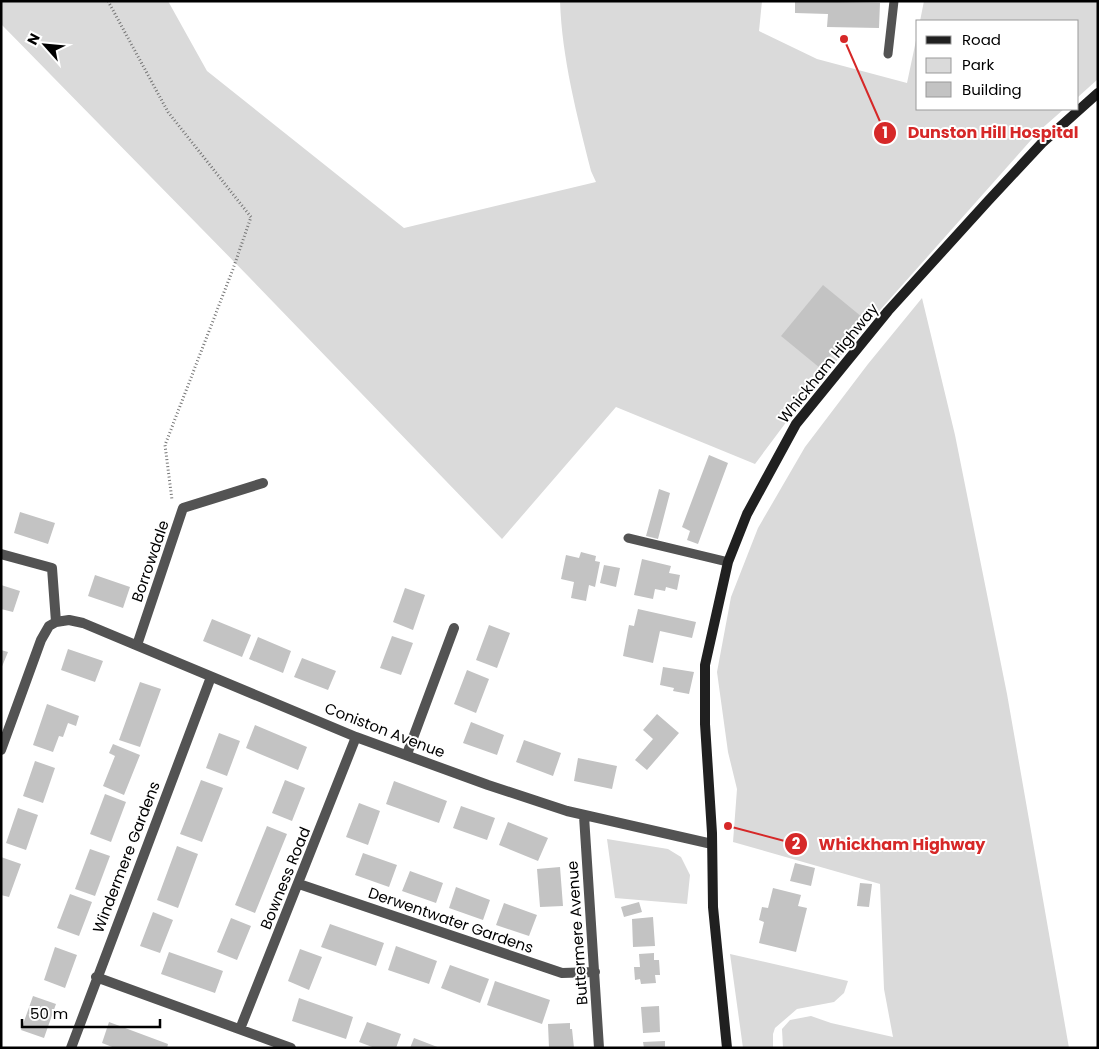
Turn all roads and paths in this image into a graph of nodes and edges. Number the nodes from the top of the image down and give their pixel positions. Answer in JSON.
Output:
{"nodes":[{"id":1,"x":108,"y":1,"type":"edge"},
{"id":2,"x":894,"y":1,"type":"edge"},
{"id":3,"x":888,"y":54,"type":"dead end"},
{"id":4,"x":1098,"y":93,"type":"edge"},
{"id":5,"x":1079,"y":110,"type":"edge"},
{"id":6,"x":1079,"y":110,"type":"edge"},
{"id":7,"x":262,"y":483,"type":"dead end"},
{"id":8,"x":172,"y":501,"type":"dead end"},
{"id":9,"x":628,"y":538,"type":"dead end"},
{"id":10,"x":1,"y":554,"type":"edge"},
{"id":11,"x":728,"y":562,"type":"junction"},
{"id":12,"x":56,"y":622,"type":"junction"},
{"id":13,"x":454,"y":628,"type":"dead end"},
{"id":14,"x":137,"y":645,"type":"junction"},
{"id":15,"x":211,"y":677,"type":"junction"},
{"id":16,"x":356,"y":737,"type":"junction"},
{"id":17,"x":1,"y":750,"type":"edge"},
{"id":18,"x":407,"y":754,"type":"junction"},
{"id":19,"x":584,"y":816,"type":"junction"},
{"id":20,"x":712,"y":844,"type":"junction"},
{"id":21,"x":299,"y":884,"type":"junction"},
{"id":22,"x":595,"y":972,"type":"junction"},
{"id":23,"x":96,"y":977,"type":"junction"},
{"id":24,"x":240,"y":1030,"type":"junction"},
{"id":25,"x":71,"y":1048,"type":"edge"},
{"id":26,"x":291,"y":1048,"type":"edge"},
{"id":27,"x":599,"y":1048,"type":"edge"},
{"id":28,"x":727,"y":1048,"type":"edge"}],
"edges":[{"from":1,"to":8,"type":"path"},
{"from":2,"to":3,"type":"lane"},
{"from":4,"to":6,"type":"main road","name":"Whickham Highway"},
{"from":5,"to":11,"type":"main road","name":"Whickham Highway"},
{"from":7,"to":14,"type":"street","name":"Borrowdale"},
{"from":9,"to":11,"type":"lane"},
{"from":10,"to":12,"type":"street"},
{"from":11,"to":20,"type":"main road","name":"Whickham Highway"},
{"from":12,"to":14,"type":"street","name":"Coniston Avenue"},
{"from":12,"to":17,"type":"street"},
{"from":13,"to":18,"type":"street"},
{"from":14,"to":15,"type":"street","name":"Coniston Avenue"},
{"from":15,"to":16,"type":"street","name":"Coniston Avenue"},
{"from":15,"to":23,"type":"street","name":"Windermere Gardens"},
{"from":16,"to":18,"type":"street","name":"Coniston Avenue"},
{"from":16,"to":21,"type":"street","name":"Bowness Road"},
{"from":18,"to":19,"type":"street","name":"Coniston Avenue"},
{"from":19,"to":20,"type":"street","name":"Coniston Avenue"},
{"from":19,"to":22,"type":"street","name":"Buttermere Avenue"},
{"from":20,"to":28,"type":"main road","name":"Whickham Highway"},
{"from":21,"to":22,"type":"street","name":"Derwentwater Gardens"},
{"from":21,"to":24,"type":"street","name":"Bowness Road"},
{"from":22,"to":27,"type":"street","name":"Buttermere Avenue"},
{"from":23,"to":24,"type":"street"},
{"from":23,"to":25,"type":"street","name":"Windermere Gardens"},
{"from":24,"to":26,"type":"street"}]}
